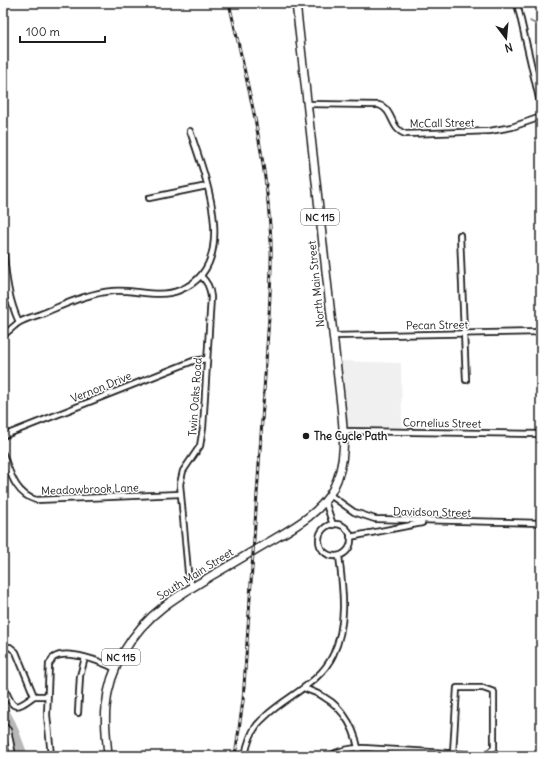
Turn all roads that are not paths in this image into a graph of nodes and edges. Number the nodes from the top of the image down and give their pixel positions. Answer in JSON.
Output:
{"nodes":[{"id":1,"x":296,"y":3,"type":"edge"},
{"id":2,"x":517,"y":3,"type":"edge"},
{"id":3,"x":308,"y":104,"type":"junction"},
{"id":4,"x":541,"y":107,"type":"edge"},
{"id":5,"x":541,"y":117,"type":"edge"},
{"id":6,"x":190,"y":131,"type":"dead end"},
{"id":7,"x":207,"y":186,"type":"junction"},
{"id":8,"x":149,"y":198,"type":"dead end"},
{"id":9,"x":460,"y":235,"type":"dead end"},
{"id":10,"x":4,"y":255,"type":"dead end"},
{"id":11,"x":201,"y":276,"type":"junction"},
{"id":12,"x":19,"y":322,"type":"junction"},
{"id":13,"x":541,"y":332,"type":"edge"},
{"id":14,"x":6,"y":333,"type":"dead end"},
{"id":15,"x":465,"y":333,"type":"junction"},
{"id":16,"x":334,"y":336,"type":"junction"},
{"id":17,"x":207,"y":359,"type":"junction"},
{"id":18,"x":466,"y":380,"type":"dead end"},
{"id":19,"x":344,"y":431,"type":"junction"},
{"id":20,"x":541,"y":434,"type":"edge"},
{"id":21,"x":3,"y":436,"type":"edge"},
{"id":22,"x":3,"y":454,"type":"edge"},
{"id":23,"x":180,"y":494,"type":"junction"},
{"id":24,"x":327,"y":498,"type":"junction"},
{"id":25,"x":431,"y":521,"type":"junction"},
{"id":26,"x":541,"y":523,"type":"edge"},
{"id":27,"x":332,"y":525,"type":"junction"},
{"id":28,"x":280,"y":535,"type":"joint"},
{"id":29,"x":350,"y":537,"type":"junction"},
{"id":30,"x":339,"y":556,"type":"junction"},
{"id":31,"x":192,"y":587,"type":"junction"},
{"id":32,"x":3,"y":647,"type":"edge"},
{"id":33,"x":85,"y":658,"type":"junction"},
{"id":34,"x":116,"y":669,"type":"junction"},
{"id":35,"x":3,"y":685,"type":"edge"},
{"id":36,"x":304,"y":688,"type":"junction"},
{"id":37,"x":34,"y":696,"type":"junction"},
{"id":38,"x":47,"y":696,"type":"junction"},
{"id":39,"x":78,"y":713,"type":"dead end"},
{"id":40,"x":3,"y":725,"type":"edge"},
{"id":41,"x":358,"y":748,"type":"junction"},
{"id":42,"x":454,"y":755,"type":"edge"},
{"id":43,"x":14,"y":756,"type":"edge"},
{"id":44,"x":51,"y":756,"type":"edge"},
{"id":45,"x":108,"y":756,"type":"edge"},
{"id":46,"x":245,"y":756,"type":"edge"},
{"id":47,"x":330,"y":756,"type":"edge"},
{"id":48,"x":359,"y":756,"type":"edge"}],
"edges":[{"from":1,"to":3,"type":"main road","name":"North Main Street","number":"NC 115"},
{"from":2,"to":4,"type":"street"},
{"from":3,"to":5,"type":"street","name":"McCall Street"},
{"from":3,"to":16,"type":"main road","name":"North Main Street","number":"NC 115"},
{"from":6,"to":7,"type":"street"},
{"from":7,"to":8,"type":"street"},
{"from":7,"to":11,"type":"street"},
{"from":9,"to":15,"type":"street"},
{"from":10,"to":12,"type":"street"},
{"from":11,"to":12,"type":"street"},
{"from":11,"to":17,"type":"street","name":"Twin Oaks Road"},
{"from":12,"to":14,"type":"street"},
{"from":13,"to":15,"type":"street","name":"Pecan Street"},
{"from":15,"to":16,"type":"street","name":"Pecan Street"},
{"from":15,"to":18,"type":"street"},
{"from":16,"to":19,"type":"main road","name":"North Main Street","number":"NC 115"},
{"from":17,"to":21,"type":"street","name":"Vernon Drive"},
{"from":17,"to":23,"type":"street","name":"Twin Oaks Road"},
{"from":19,"to":20,"type":"street","name":"Cornelius Street"},
{"from":19,"to":24,"type":"main road","name":"North Main Street","number":"NC 115"},
{"from":22,"to":23,"type":"street","name":"Meadowbrook Lane"},
{"from":23,"to":31,"type":"street","name":"Twin Oaks Road"},
{"from":24,"to":25,"type":"street","name":"Davidson Street"},
{"from":24,"to":27,"type":"street"},
{"from":24,"to":28,"type":"main road","name":"North Main Street","number":"NC 115"},
{"from":25,"to":26,"type":"street","name":"Davidson Street"},
{"from":25,"to":29,"type":"street"},
{"from":27,"to":29,"type":"street"},
{"from":27,"to":30,"type":"street"},
{"from":28,"to":31,"type":"main road","name":"South Main Street","number":"NC 115"},
{"from":29,"to":30,"type":"street"},
{"from":30,"to":36,"type":"street"},
{"from":31,"to":34,"type":"main road","name":"South Main Street","number":"NC 115"},
{"from":32,"to":37,"type":"street"},
{"from":33,"to":34,"type":"street"},
{"from":33,"to":38,"type":"street"},
{"from":33,"to":39,"type":"street"},
{"from":34,"to":45,"type":"main road","name":"South Main Street","number":"NC 115"},
{"from":35,"to":37,"type":"street"},
{"from":36,"to":41,"type":"street"},
{"from":36,"to":46,"type":"street"},
{"from":37,"to":38,"type":"street"},
{"from":38,"to":44,"type":"street"},
{"from":40,"to":43,"type":"street"},
{"from":41,"to":42,"type":"street"},
{"from":41,"to":47,"type":"street"},
{"from":41,"to":48,"type":"street"},
{"from":42,"to":42,"type":"street"}]}
